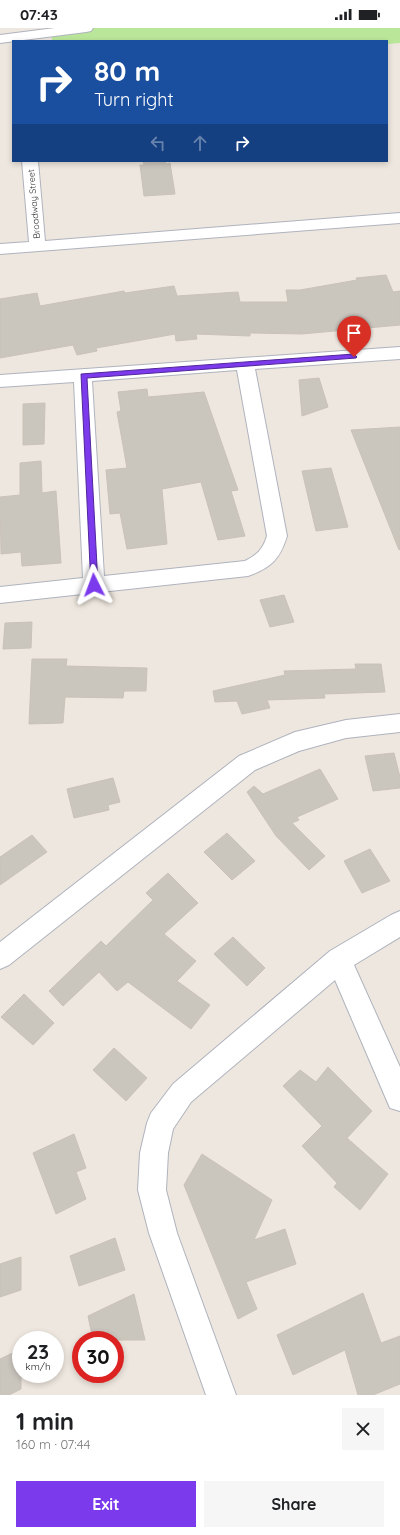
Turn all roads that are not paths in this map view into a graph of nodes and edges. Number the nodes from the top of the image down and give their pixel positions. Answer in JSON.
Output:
{"nodes":[{"id":1,"x":86,"y":28,"type":"edge"},
{"id":2,"x":18,"y":36,"type":"edge"},
{"id":3,"x":0,"y":39,"type":"edge"},
{"id":4,"x":30,"y":162,"type":"edge"},
{"id":5,"x":400,"y":218,"type":"edge"},
{"id":6,"x":38,"y":247,"type":"junction"},
{"id":7,"x":0,"y":249,"type":"edge"},
{"id":8,"x":400,"y":353,"type":"edge"},
{"id":9,"x":245,"y":365,"type":"junction"},
{"id":10,"x":83,"y":375,"type":"junction"},
{"id":11,"x":0,"y":381,"type":"edge"},
{"id":12,"x":94,"y":585,"type":"junction"},
{"id":13,"x":0,"y":595,"type":"edge"},
{"id":14,"x":400,"y":723,"type":"edge"},
{"id":15,"x":400,"y":923,"type":"edge"},
{"id":16,"x":0,"y":957,"type":"edge"},
{"id":17,"x":339,"y":960,"type":"junction"},
{"id":18,"x":400,"y":1098,"type":"edge"},
{"id":19,"x":221,"y":1395,"type":"edge"}],
"edges":[{"from":1,"to":2,"type":"street"},
{"from":2,"to":3,"type":"street"},
{"from":4,"to":6,"type":"street","name":"Broadway Street"},
{"from":5,"to":6,"type":"street"},
{"from":6,"to":7,"type":"street"},
{"from":8,"to":9,"type":"street"},
{"from":9,"to":10,"type":"street"},
{"from":9,"to":12,"type":"street"},
{"from":10,"to":11,"type":"street"},
{"from":10,"to":12,"type":"street"},
{"from":12,"to":13,"type":"street"},
{"from":14,"to":16,"type":"street"},
{"from":15,"to":17,"type":"street"},
{"from":17,"to":18,"type":"street"},
{"from":17,"to":19,"type":"street"}]}
